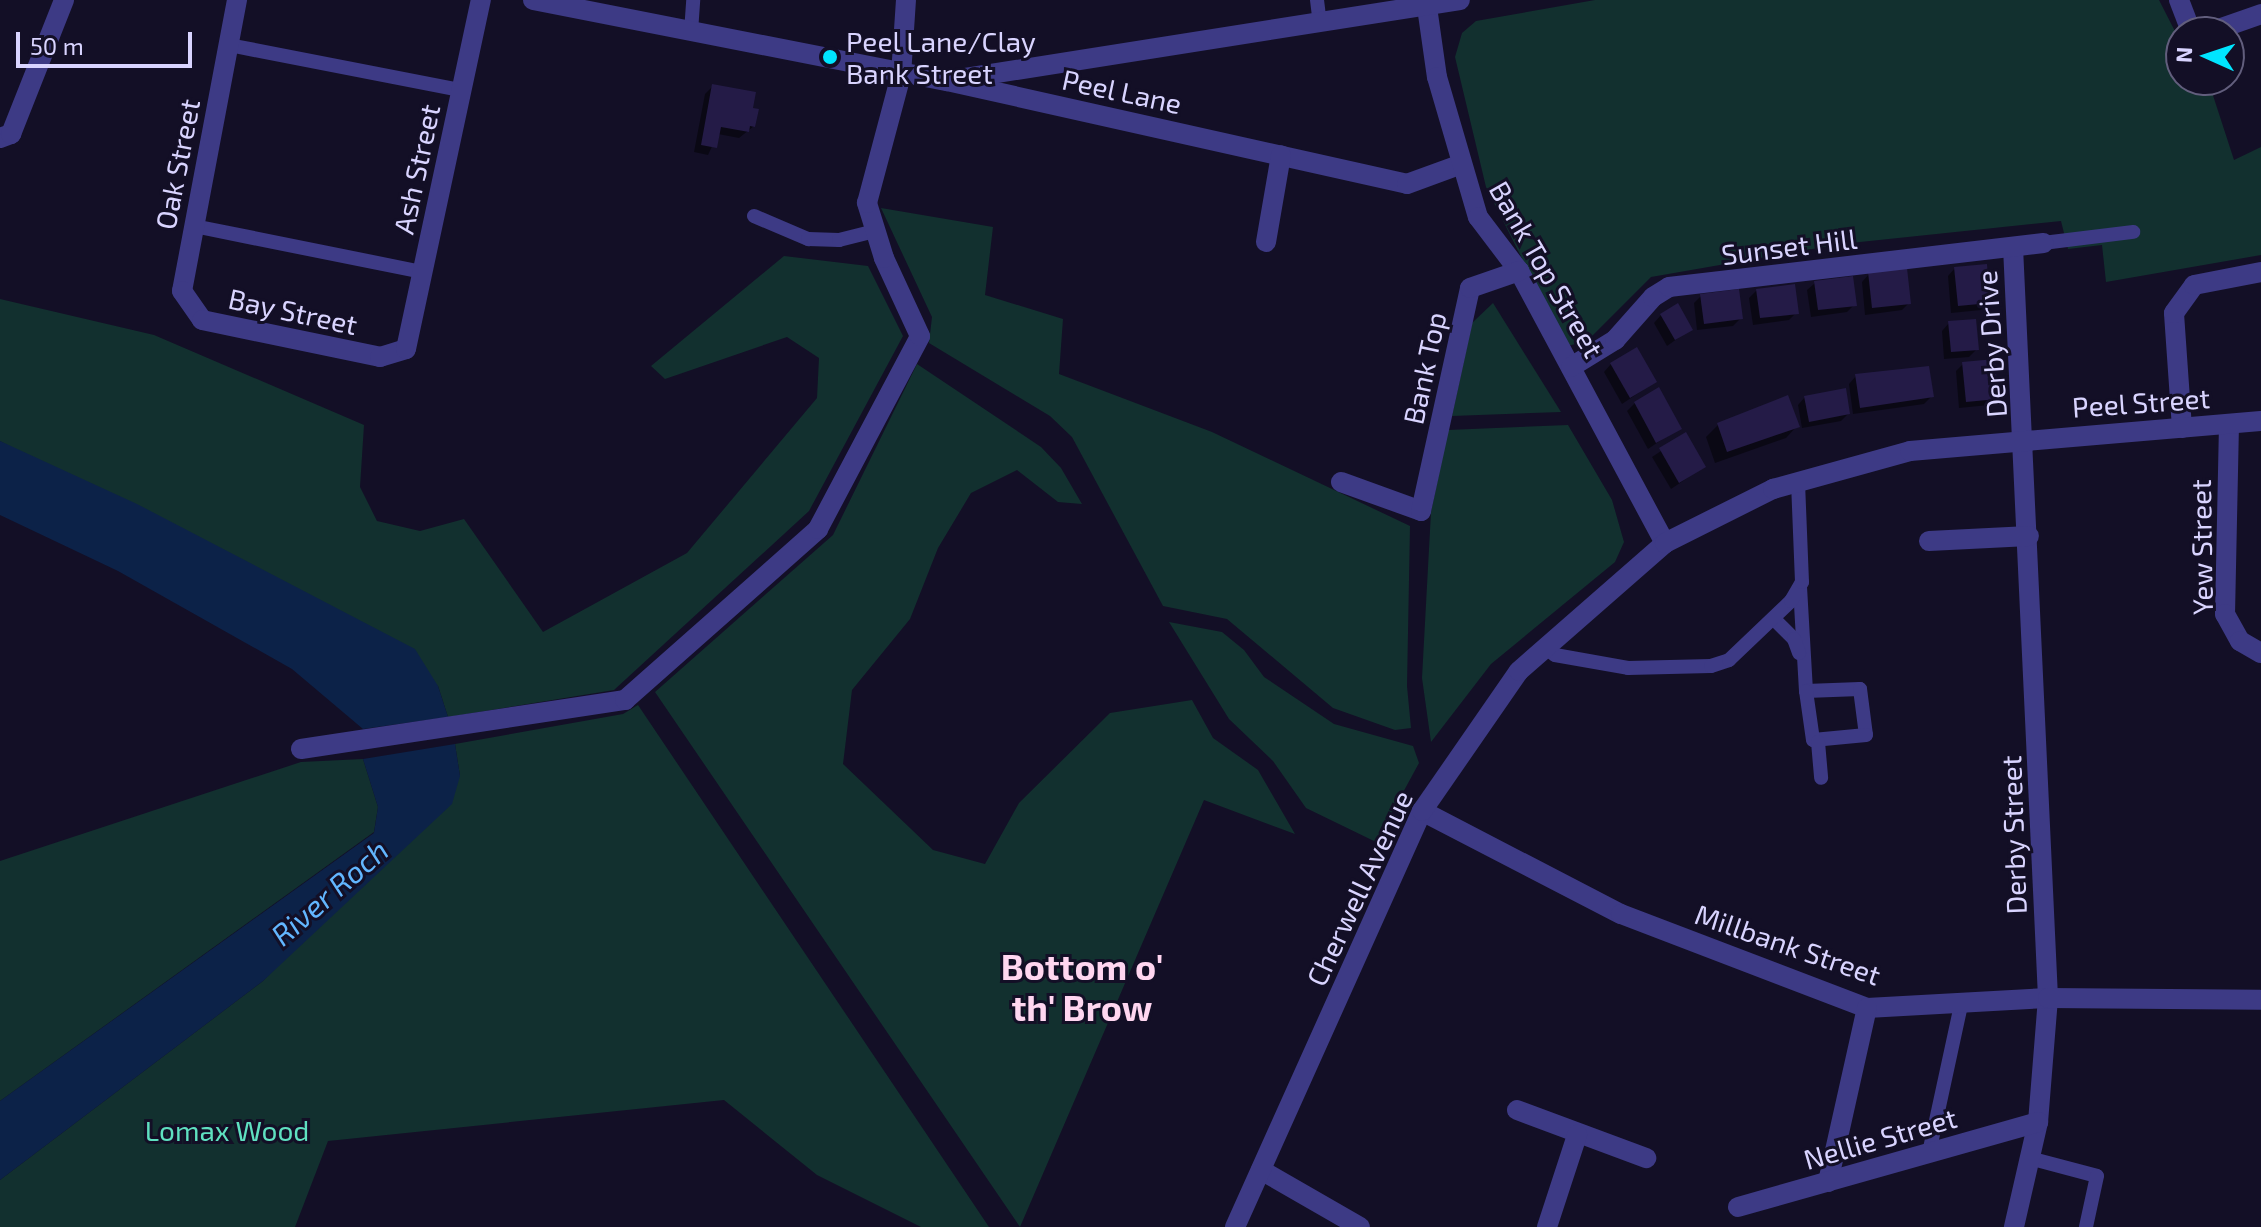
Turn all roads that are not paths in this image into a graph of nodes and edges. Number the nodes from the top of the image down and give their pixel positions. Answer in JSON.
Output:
{"nodes":[{"id":1,"x":64,"y":0,"type":"edge"},
{"id":2,"x":237,"y":0,"type":"edge"},
{"id":3,"x":481,"y":0,"type":"edge"},
{"id":4,"x":533,"y":0,"type":"edge"},
{"id":5,"x":693,"y":0,"type":"edge"},
{"id":6,"x":906,"y":0,"type":"edge"},
{"id":7,"x":1317,"y":0,"type":"edge"},
{"id":8,"x":1460,"y":0,"type":"edge"},
{"id":9,"x":1426,"y":3,"type":"edge"},
{"id":10,"x":574,"y":4,"type":"edge"},
{"id":11,"x":1320,"y":24,"type":"junction"},
{"id":12,"x":691,"y":32,"type":"junction"},
{"id":13,"x":229,"y":45,"type":"junction"},
{"id":14,"x":901,"y":75,"type":"junction"},
{"id":15,"x":947,"y":81,"type":"junction"},
{"id":16,"x":461,"y":90,"type":"junction"},
{"id":17,"x":0,"y":138,"type":"edge"},
{"id":18,"x":1281,"y":155,"type":"junction"},
{"id":19,"x":1459,"y":165,"type":"junction"},
{"id":20,"x":754,"y":216,"type":"dead end"},
{"id":21,"x":194,"y":226,"type":"junction"},
{"id":22,"x":875,"y":231,"type":"junction"},
{"id":23,"x":2133,"y":232,"type":"dead end"},
{"id":24,"x":1266,"y":242,"type":"dead end"},
{"id":25,"x":2043,"y":243,"type":"joint"},
{"id":26,"x":2013,"y":247,"type":"junction"},
{"id":27,"x":1519,"y":271,"type":"junction"},
{"id":28,"x":423,"y":272,"type":"junction"},
{"id":29,"x":2261,"y":272,"type":"edge"},
{"id":30,"x":182,"y":291,"type":"joint"},
{"id":31,"x":406,"y":349,"type":"joint"},
{"id":32,"x":1571,"y":367,"type":"junction"},
{"id":33,"x":2261,"y":421,"type":"edge"},
{"id":34,"x":2229,"y":424,"type":"junction"},
{"id":35,"x":2182,"y":428,"type":"junction"},
{"id":36,"x":2024,"y":438,"type":"junction"},
{"id":37,"x":1341,"y":482,"type":"dead end"},
{"id":38,"x":1798,"y":482,"type":"junction"},
{"id":39,"x":2029,"y":536,"type":"junction"},
{"id":40,"x":1929,"y":541,"type":"dead end"},
{"id":41,"x":1665,"y":543,"type":"junction"},
{"id":42,"x":1800,"y":586,"type":"junction"},
{"id":43,"x":1774,"y":619,"type":"junction"},
{"id":44,"x":1545,"y":648,"type":"junction"},
{"id":45,"x":2261,"y":653,"type":"edge"},
{"id":46,"x":1802,"y":660,"type":"junction"},
{"id":47,"x":1806,"y":691,"type":"junction"},
{"id":48,"x":1818,"y":742,"type":"junction"},
{"id":49,"x":301,"y":749,"type":"dead end"},
{"id":50,"x":1821,"y":778,"type":"dead end"},
{"id":51,"x":1422,"y":811,"type":"junction"},
{"id":52,"x":2048,"y":998,"type":"junction"},
{"id":53,"x":2260,"y":1000,"type":"edge"},
{"id":54,"x":1961,"y":1005,"type":"junction"},
{"id":55,"x":1867,"y":1008,"type":"junction"},
{"id":56,"x":1517,"y":1110,"type":"dead end"},
{"id":57,"x":2038,"y":1122,"type":"junction"},
{"id":58,"x":1577,"y":1135,"type":"junction"},
{"id":59,"x":1929,"y":1153,"type":"junction"},
{"id":60,"x":1646,"y":1158,"type":"dead end"},
{"id":61,"x":2029,"y":1158,"type":"junction"},
{"id":62,"x":1261,"y":1170,"type":"junction"},
{"id":63,"x":1828,"y":1182,"type":"junction"},
{"id":64,"x":1738,"y":1207,"type":"dead end"},
{"id":65,"x":1235,"y":1227,"type":"edge"},
{"id":66,"x":1360,"y":1227,"type":"edge"},
{"id":67,"x":1547,"y":1227,"type":"edge"},
{"id":68,"x":2014,"y":1227,"type":"edge"},
{"id":69,"x":2086,"y":1227,"type":"edge"}],
"edges":[{"from":1,"to":17,"type":"street"},
{"from":2,"to":13,"type":"street","name":"Oak Street"},
{"from":3,"to":16,"type":"street","name":"Ash Street"},
{"from":4,"to":10,"type":"street","name":"Peel Lane"},
{"from":5,"to":12,"type":"lane"},
{"from":6,"to":14,"type":"street"},
{"from":7,"to":11,"type":"lane"},
{"from":8,"to":9,"type":"street"},
{"from":9,"to":11,"type":"street"},
{"from":9,"to":19,"type":"street","name":"Bank Top Street"},
{"from":10,"to":12,"type":"street","name":"Peel Lane"},
{"from":11,"to":15,"type":"street"},
{"from":12,"to":14,"type":"street","name":"Peel Lane"},
{"from":13,"to":16,"type":"lane"},
{"from":13,"to":21,"type":"street","name":"Oak Street"},
{"from":14,"to":15,"type":"street","name":"Peel Lane"},
{"from":14,"to":22,"type":"street"},
{"from":15,"to":18,"type":"street","name":"Peel Lane"},
{"from":16,"to":28,"type":"street","name":"Ash Street"},
{"from":18,"to":19,"type":"street","name":"Peel Lane"},
{"from":18,"to":24,"type":"street"},
{"from":19,"to":27,"type":"street","name":"Bank Top Street"},
{"from":20,"to":22,"type":"lane"},
{"from":21,"to":28,"type":"lane"},
{"from":21,"to":30,"type":"street","name":"Oak Street"},
{"from":22,"to":49,"type":"street"},
{"from":23,"to":25,"type":"lane"},
{"from":25,"to":26,"type":"street","name":"Sunset Hill"},
{"from":26,"to":32,"type":"street","name":"Sunset Hill"},
{"from":26,"to":36,"type":"street","name":"Derby Drive"},
{"from":27,"to":32,"type":"street","name":"Bank Top Street"},
{"from":27,"to":37,"type":"street","name":"Bank Top"},
{"from":28,"to":31,"type":"street","name":"Ash Street"},
{"from":29,"to":35,"type":"street"},
{"from":30,"to":31,"type":"street","name":"Bay Street"},
{"from":32,"to":41,"type":"street","name":"Bank Top Street"},
{"from":33,"to":34,"type":"street","name":"Peel Street"},
{"from":34,"to":35,"type":"street","name":"Peel Street"},
{"from":34,"to":45,"type":"street","name":"Yew Street"},
{"from":35,"to":36,"type":"street","name":"Peel Street"},
{"from":36,"to":38,"type":"street","name":"Cherwell Avenue"},
{"from":36,"to":39,"type":"street","name":"Derby Street"},
{"from":38,"to":41,"type":"street","name":"Cherwell Avenue"},
{"from":38,"to":42,"type":"lane"},
{"from":39,"to":40,"type":"street"},
{"from":39,"to":52,"type":"street","name":"Derby Street"},
{"from":41,"to":44,"type":"street","name":"Cherwell Avenue"},
{"from":42,"to":43,"type":"lane"},
{"from":42,"to":46,"type":"lane"},
{"from":43,"to":44,"type":"lane"},
{"from":43,"to":46,"type":"lane"},
{"from":44,"to":51,"type":"street","name":"Cherwell Avenue"},
{"from":46,"to":47,"type":"lane"},
{"from":47,"to":48,"type":"lane"},
{"from":47,"to":48,"type":"lane"},
{"from":48,"to":50,"type":"lane"},
{"from":51,"to":55,"type":"street","name":"Millbank Street"},
{"from":51,"to":62,"type":"street","name":"Cherwell Avenue"},
{"from":52,"to":53,"type":"street","name":"Millbank Street"},
{"from":52,"to":54,"type":"street","name":"Millbank Street"},
{"from":52,"to":57,"type":"street","name":"Derby Street"},
{"from":54,"to":55,"type":"street","name":"Millbank Street"},
{"from":54,"to":59,"type":"lane"},
{"from":55,"to":63,"type":"street"},
{"from":56,"to":58,"type":"street"},
{"from":57,"to":59,"type":"street","name":"Nellie Street"},
{"from":57,"to":61,"type":"street","name":"Derby Street"},
{"from":58,"to":60,"type":"street"},
{"from":58,"to":67,"type":"street"},
{"from":59,"to":63,"type":"street","name":"Nellie Street"},
{"from":61,"to":68,"type":"street","name":"Derby Street"},
{"from":61,"to":69,"type":"lane"},
{"from":62,"to":65,"type":"street","name":"Cherwell Avenue"},
{"from":62,"to":66,"type":"street"},
{"from":63,"to":64,"type":"street","name":"Nellie Street"}]}
